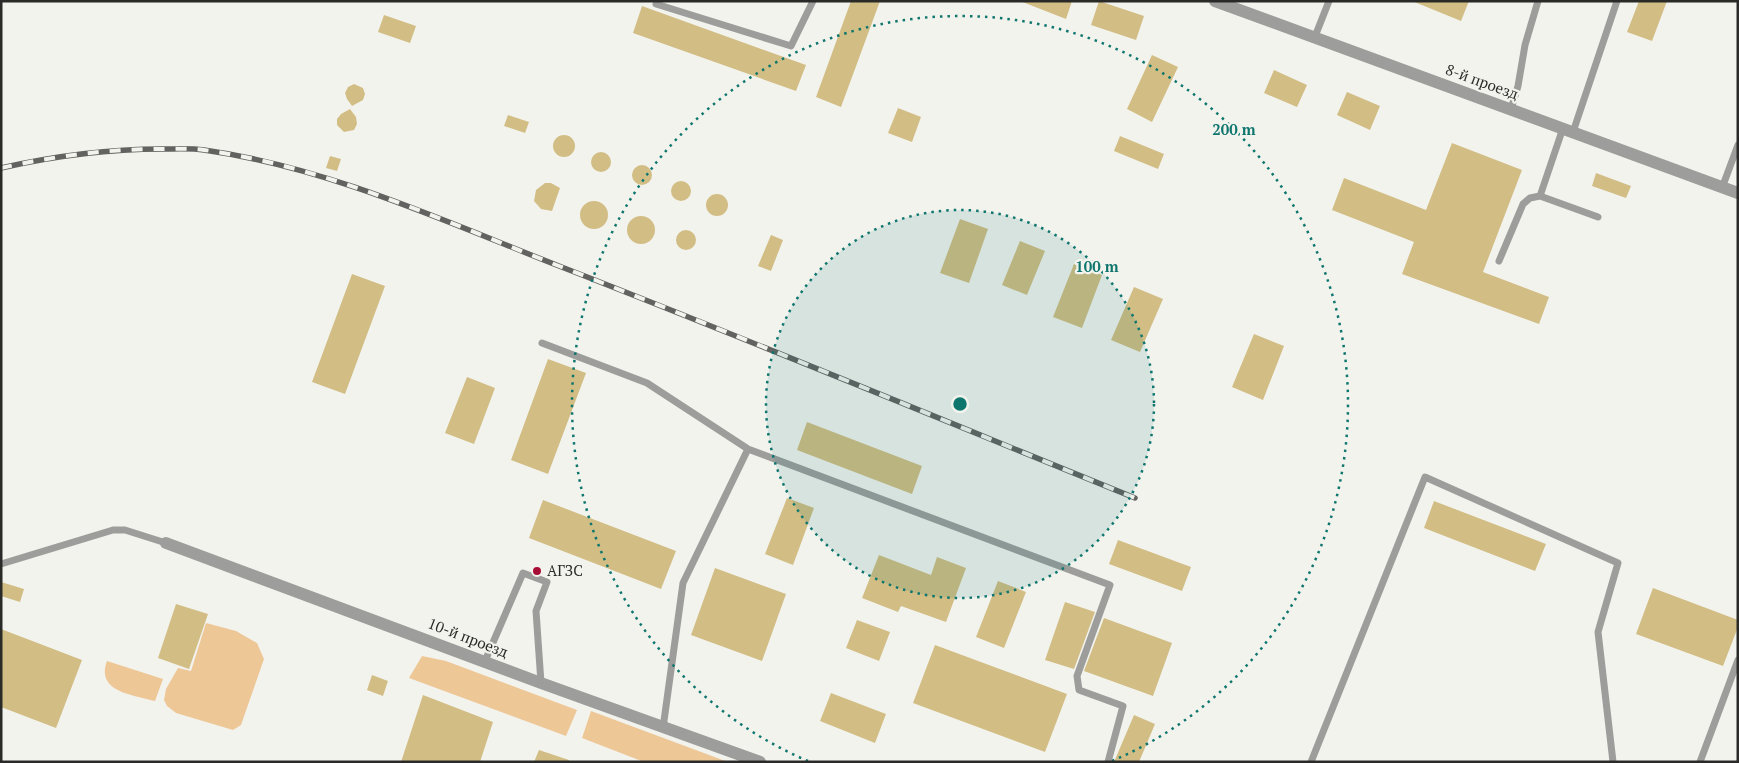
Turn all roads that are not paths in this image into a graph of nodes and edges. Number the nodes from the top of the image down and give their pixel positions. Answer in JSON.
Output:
{"nodes":[{"id":1,"x":813,"y":1,"type":"edge"},
{"id":2,"x":1215,"y":1,"type":"edge"},
{"id":3,"x":1329,"y":1,"type":"edge"},
{"id":4,"x":1538,"y":1,"type":"edge"},
{"id":5,"x":1617,"y":1,"type":"edge"},
{"id":6,"x":656,"y":4,"type":"dead end"},
{"id":7,"x":1314,"y":39,"type":"junction"},
{"id":8,"x":1511,"y":109,"type":"junction"},
{"id":9,"x":1568,"y":130,"type":"junction"},
{"id":10,"x":1738,"y":145,"type":"edge"},
{"id":11,"x":1722,"y":188,"type":"junction"},
{"id":12,"x":1738,"y":193,"type":"edge"},
{"id":13,"x":1540,"y":196,"type":"junction"},
{"id":14,"x":1598,"y":217,"type":"dead end"},
{"id":15,"x":1499,"y":261,"type":"dead end"},
{"id":16,"x":542,"y":343,"type":"dead end"},
{"id":17,"x":748,"y":449,"type":"junction"},
{"id":18,"x":166,"y":543,"type":"joint"},
{"id":19,"x":1,"y":564,"type":"edge"},
{"id":20,"x":1738,"y":660,"type":"edge"},
{"id":21,"x":485,"y":661,"type":"junction"},
{"id":22,"x":541,"y":683,"type":"junction"},
{"id":23,"x":663,"y":728,"type":"junction"},
{"id":24,"x":760,"y":762,"type":"edge"},
{"id":25,"x":1108,"y":762,"type":"edge"},
{"id":26,"x":1311,"y":762,"type":"edge"},
{"id":27,"x":1613,"y":762,"type":"edge"},
{"id":28,"x":1700,"y":762,"type":"edge"}],
"edges":[{"from":1,"to":6,"type":"lane"},
{"from":2,"to":7,"type":"street","name":"8-й проезд"},
{"from":3,"to":7,"type":"lane"},
{"from":4,"to":8,"type":"lane"},
{"from":5,"to":9,"type":"lane"},
{"from":7,"to":8,"type":"street","name":"8-й проезд"},
{"from":8,"to":9,"type":"street","name":"8-й проезд"},
{"from":9,"to":11,"type":"street","name":"8-й проезд"},
{"from":9,"to":13,"type":"lane"},
{"from":10,"to":11,"type":"lane"},
{"from":11,"to":12,"type":"street","name":"8-й проезд"},
{"from":13,"to":14,"type":"lane"},
{"from":13,"to":15,"type":"lane"},
{"from":16,"to":17,"type":"lane"},
{"from":17,"to":23,"type":"lane"},
{"from":17,"to":25,"type":"lane"},
{"from":18,"to":19,"type":"lane"},
{"from":18,"to":21,"type":"street","name":"10-й проезд"},
{"from":20,"to":28,"type":"lane"},
{"from":21,"to":22,"type":"street","name":"10-й проезд"},
{"from":21,"to":22,"type":"lane"},
{"from":22,"to":23,"type":"street","name":"10-й проезд"},
{"from":23,"to":24,"type":"street","name":"10-й проезд"},
{"from":26,"to":27,"type":"lane"}]}
